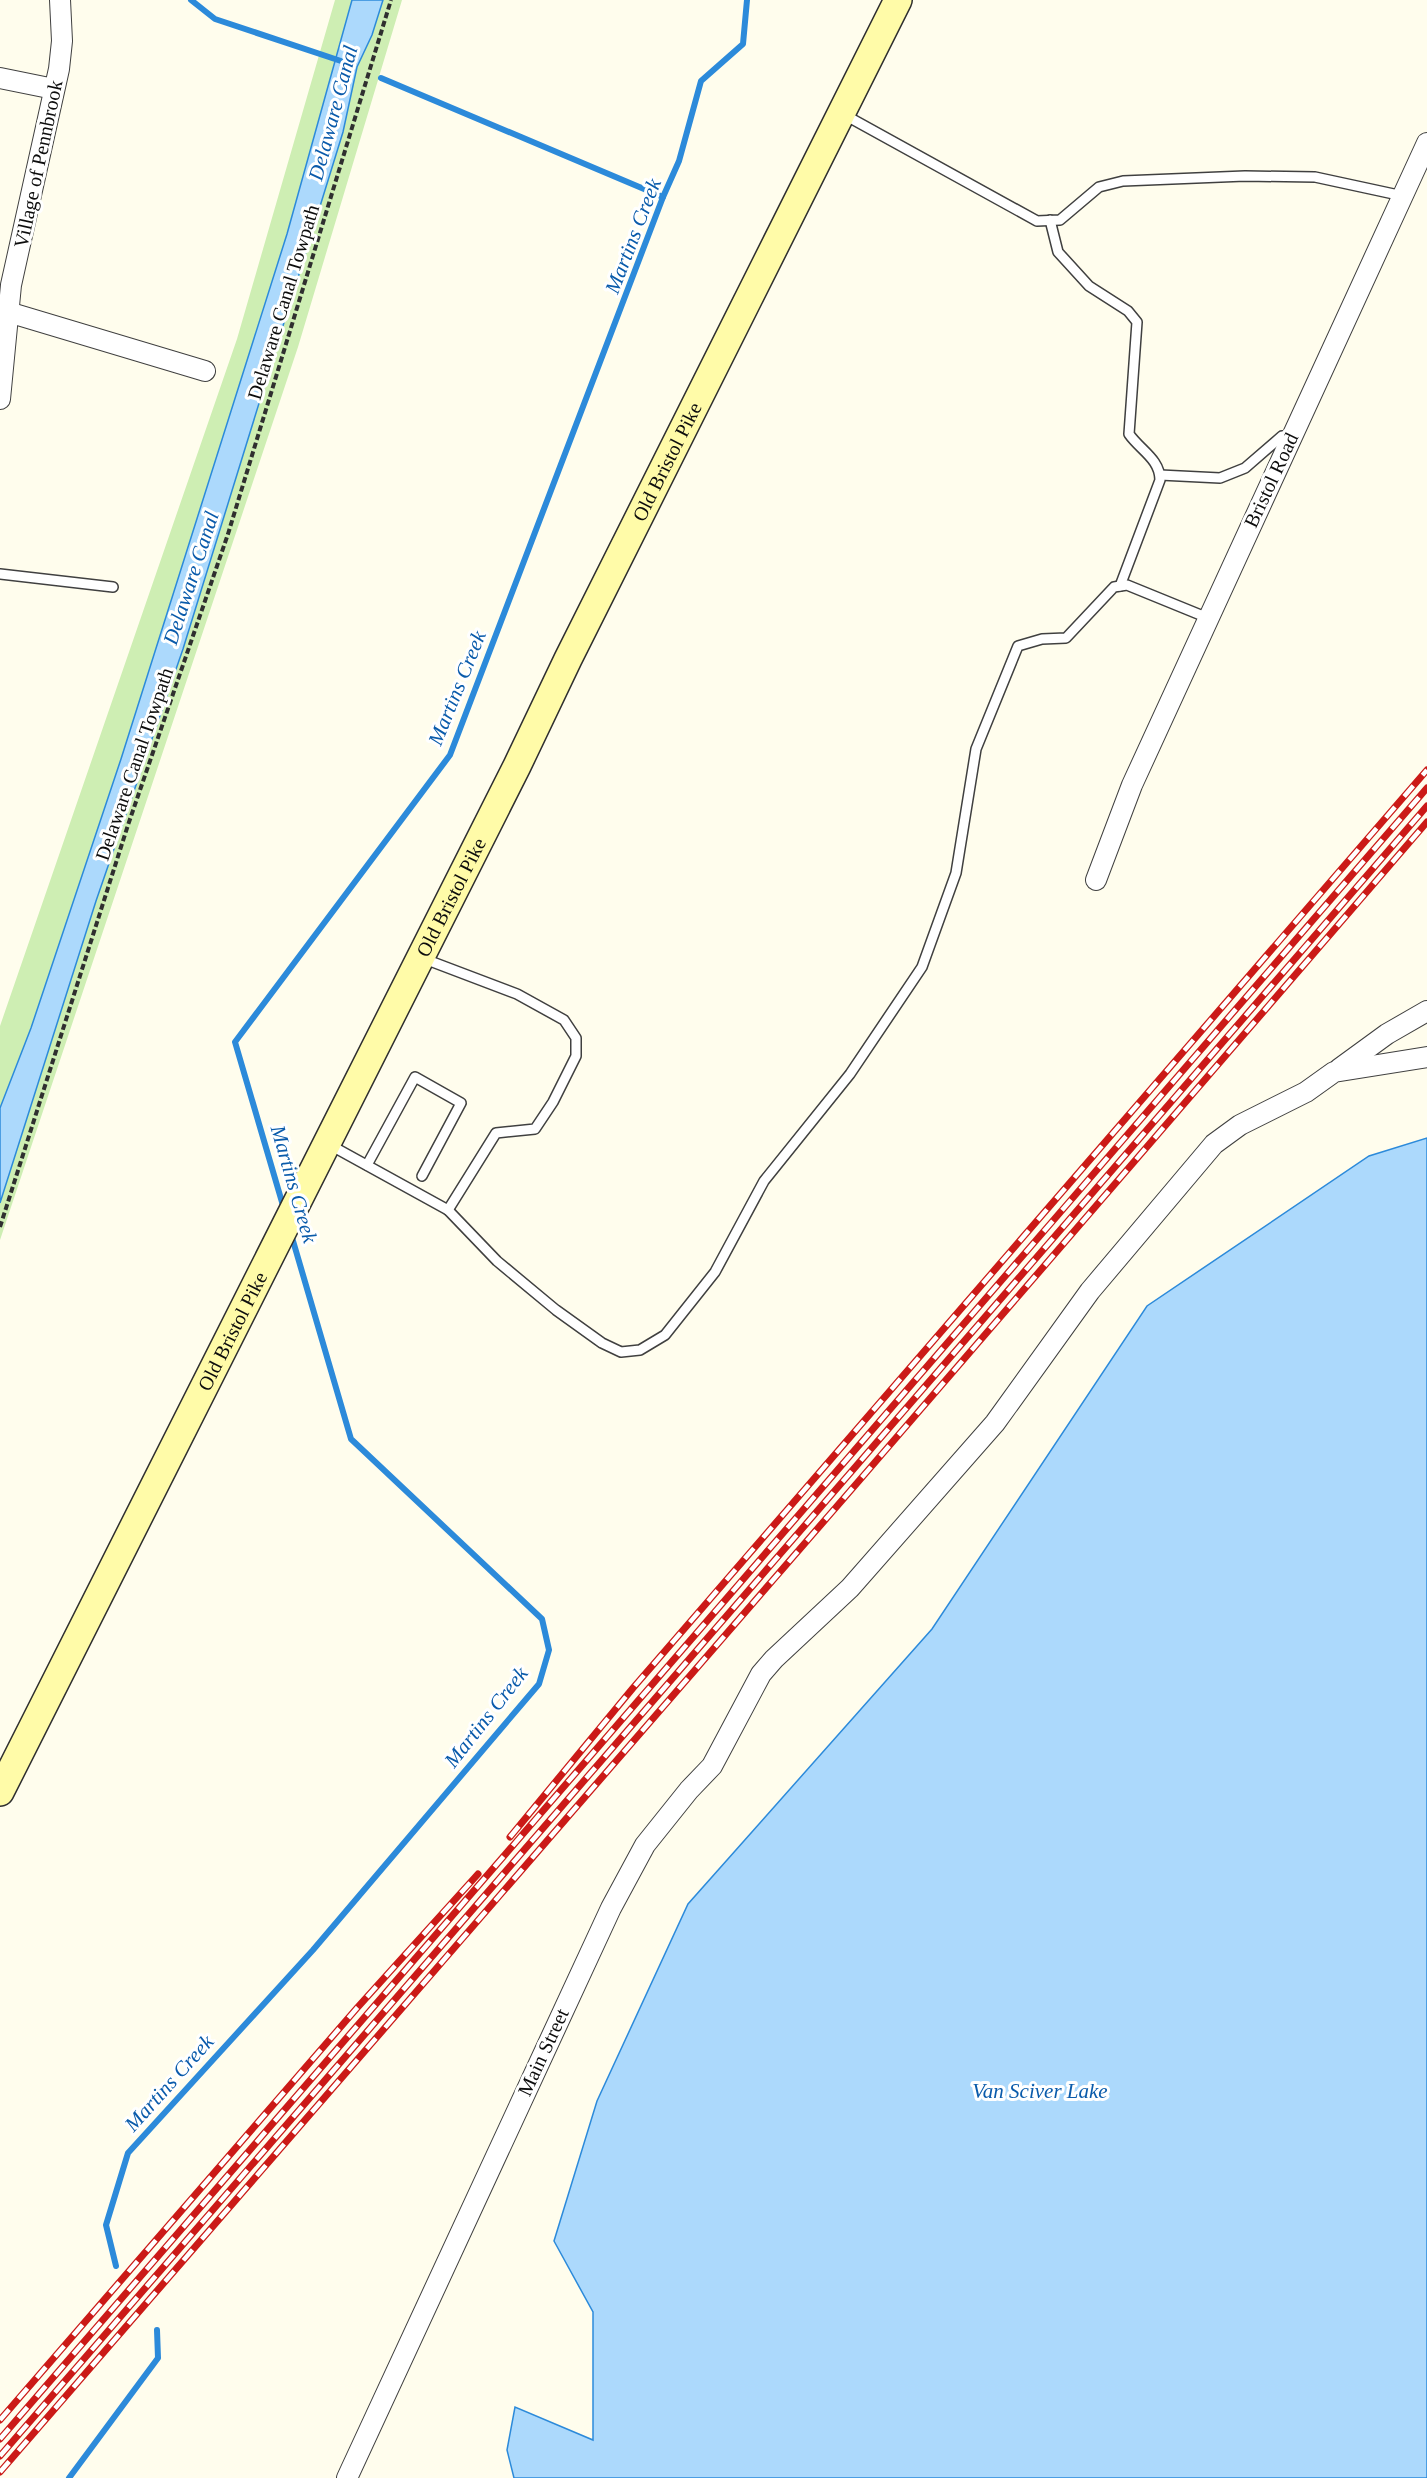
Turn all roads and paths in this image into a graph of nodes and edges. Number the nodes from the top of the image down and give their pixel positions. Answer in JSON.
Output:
{"nodes":[{"id":1,"x":60,"y":0,"type":"edge"},
{"id":2,"x":391,"y":0,"type":"edge"},
{"id":3,"x":898,"y":0,"type":"edge"},
{"id":4,"x":0,"y":78,"type":"edge"},
{"id":5,"x":54,"y":89,"type":"junction"},
{"id":6,"x":841,"y":113,"type":"junction"},
{"id":7,"x":1427,"y":143,"type":"edge"},
{"id":8,"x":1403,"y":196,"type":"junction"},
{"id":9,"x":1050,"y":220,"type":"junction"},
{"id":10,"x":4,"y":312,"type":"edge"},
{"id":11,"x":205,"y":371,"type":"dead end"},
{"id":12,"x":0,"y":399,"type":"edge"},
{"id":13,"x":1292,"y":436,"type":"junction"},
{"id":14,"x":1160,"y":475,"type":"junction"},
{"id":15,"x":0,"y":574,"type":"edge"},
{"id":16,"x":1120,"y":586,"type":"junction"},
{"id":17,"x":113,"y":587,"type":"dead end"},
{"id":18,"x":1208,"y":618,"type":"junction"},
{"id":19,"x":1096,"y":880,"type":"dead end"},
{"id":20,"x":420,"y":957,"type":"junction"},
{"id":21,"x":1427,"y":1011,"type":"edge"},
{"id":22,"x":1427,"y":1058,"type":"edge"},
{"id":23,"x":1334,"y":1072,"type":"junction"},
{"id":24,"x":326,"y":1143,"type":"junction"},
{"id":25,"x":367,"y":1165,"type":"junction"},
{"id":26,"x":422,"y":1176,"type":"dead end"},
{"id":27,"x":448,"y":1210,"type":"junction"},
{"id":28,"x":0,"y":1227,"type":"edge"},
{"id":29,"x":0,"y":1792,"type":"edge"},
{"id":30,"x":347,"y":2478,"type":"edge"}],
"edges":[{"from":1,"to":5,"type":"street","name":"Village of Pennbrook"},
{"from":2,"to":28,"type":"path","name":"Delaware Canal Towpath"},
{"from":3,"to":6,"type":"main road","name":"Old Bristol Pike"},
{"from":4,"to":5,"type":"street"},
{"from":5,"to":10,"type":"street","name":"Village of Pennbrook"},
{"from":6,"to":9,"type":"lane"},
{"from":6,"to":20,"type":"main road","name":"Old Bristol Pike"},
{"from":7,"to":8,"type":"street","name":"Bristol Road"},
{"from":8,"to":9,"type":"lane"},
{"from":8,"to":13,"type":"street","name":"Bristol Road"},
{"from":9,"to":14,"type":"lane"},
{"from":10,"to":11,"type":"street"},
{"from":10,"to":12,"type":"street","name":"Village of Pennbrook"},
{"from":13,"to":14,"type":"lane"},
{"from":13,"to":18,"type":"street","name":"Bristol Road"},
{"from":14,"to":16,"type":"lane"},
{"from":15,"to":17,"type":"lane"},
{"from":16,"to":18,"type":"lane"},
{"from":16,"to":27,"type":"lane"},
{"from":18,"to":19,"type":"street","name":"Bristol Road"},
{"from":20,"to":24,"type":"main road","name":"Old Bristol Pike"},
{"from":20,"to":27,"type":"lane"},
{"from":21,"to":23,"type":"street","name":"Main Street"},
{"from":22,"to":23,"type":"street"},
{"from":23,"to":30,"type":"street","name":"Main Street"},
{"from":24,"to":25,"type":"lane"},
{"from":24,"to":29,"type":"main road","name":"Old Bristol Pike"},
{"from":25,"to":26,"type":"lane"},
{"from":25,"to":27,"type":"lane"}]}
